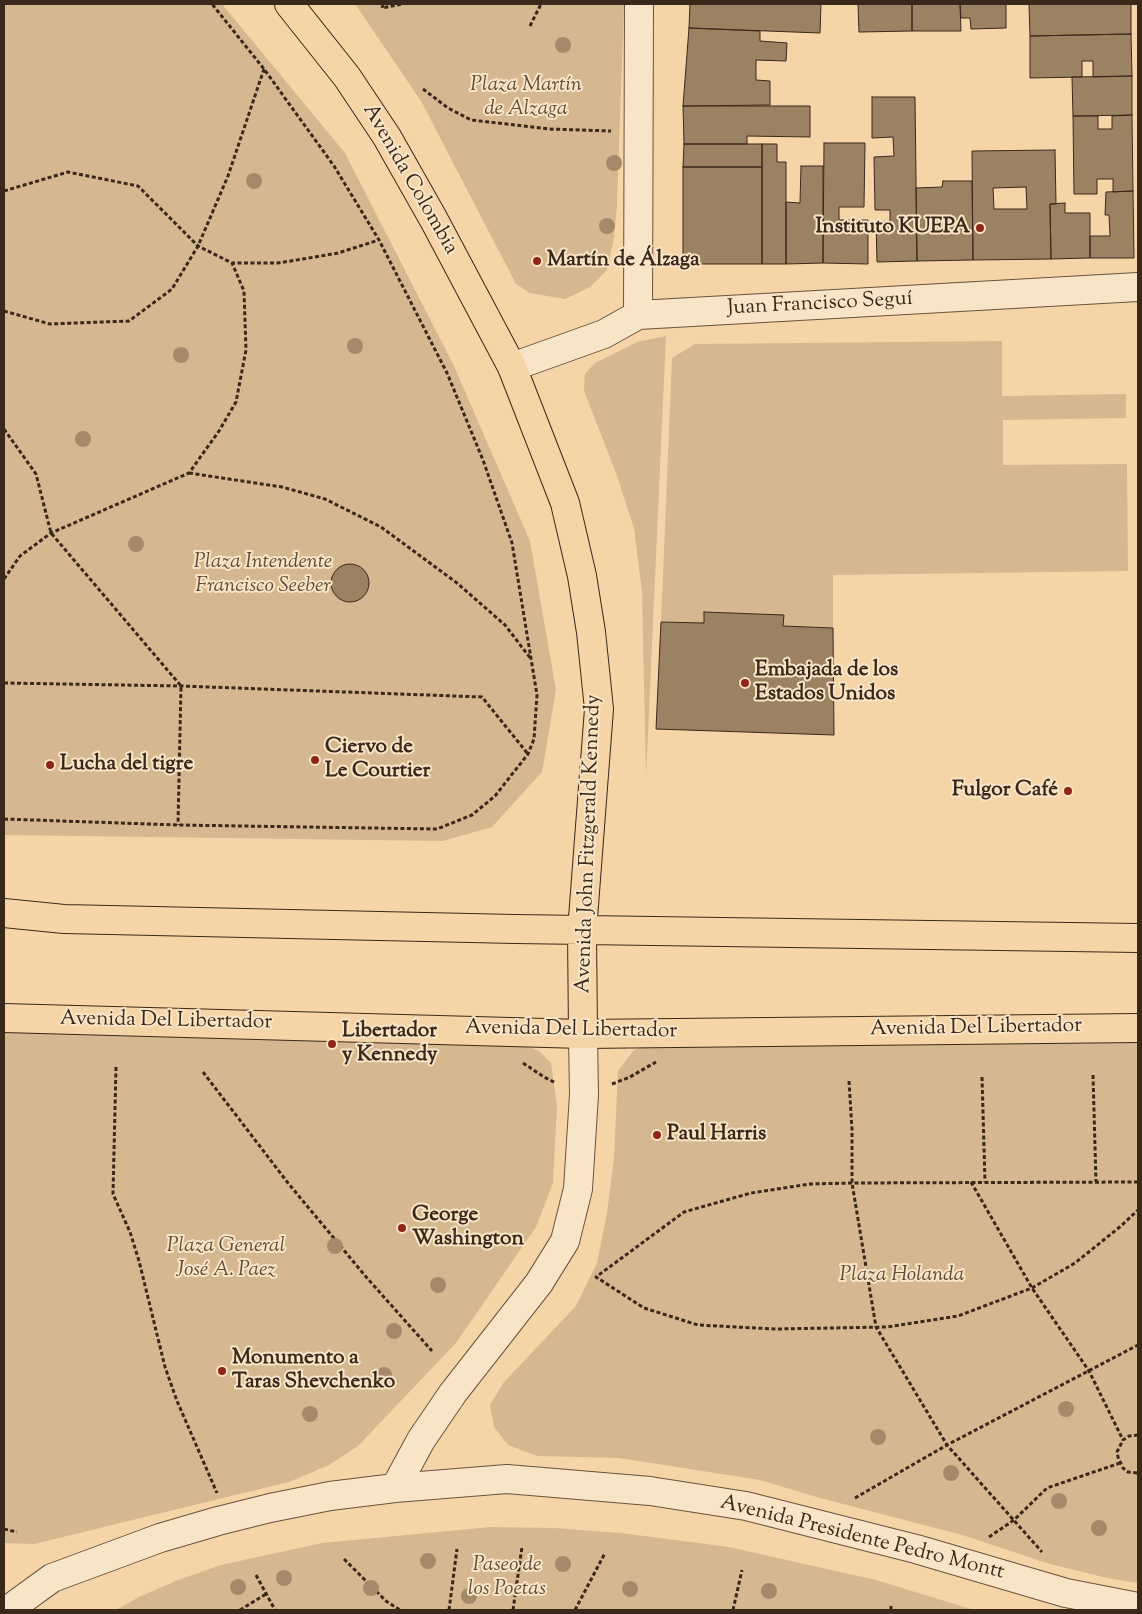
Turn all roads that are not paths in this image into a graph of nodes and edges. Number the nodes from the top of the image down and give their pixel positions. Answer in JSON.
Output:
{"nodes":[{"id":1,"x":289,"y":4,"type":"edge"},
{"id":2,"x":639,"y":4,"type":"edge"},
{"id":3,"x":1138,"y":287,"type":"edge"},
{"id":4,"x":638,"y":315,"type":"junction"},
{"id":5,"x":512,"y":367,"type":"junction"},
{"id":6,"x":4,"y":913,"type":"edge"},
{"id":7,"x":64,"y":918,"type":"junction"},
{"id":8,"x":4,"y":927,"type":"edge"},
{"id":9,"x":582,"y":931,"type":"junction"},
{"id":10,"x":1138,"y":938,"type":"edge"},
{"id":11,"x":4,"y":1018,"type":"edge"},
{"id":12,"x":1138,"y":1028,"type":"edge"},
{"id":13,"x":584,"y":1034,"type":"junction"},
{"id":14,"x":395,"y":1488,"type":"junction"},
{"id":15,"x":1138,"y":1607,"type":"edge"},
{"id":16,"x":8,"y":1610,"type":"edge"}],
"edges":[{"from":1,"to":5,"type":"main road","name":"Avenida Colombia"},
{"from":2,"to":4,"type":"street"},
{"from":3,"to":4,"type":"street","name":"Juan Francisco Seguí"},
{"from":4,"to":5,"type":"street","name":"Juan Francisco Seguí"},
{"from":5,"to":9,"type":"main road","name":"Avenida John Fitzgerald Kennedy"},
{"from":6,"to":7,"type":"main road"},
{"from":7,"to":8,"type":"main road"},
{"from":7,"to":9,"type":"main road"},
{"from":9,"to":10,"type":"main road"},
{"from":9,"to":13,"type":"main road","name":"Avenida John Fitzgerald Kennedy"},
{"from":11,"to":13,"type":"main road","name":"Avenida Del Libertador"},
{"from":12,"to":13,"type":"main road","name":"Avenida Del Libertador"},
{"from":13,"to":14,"type":"street","name":"Avenida John Fitzgerald Kennedy"},
{"from":14,"to":15,"type":"street","name":"Avenida Presidente Pedro Montt"},
{"from":14,"to":16,"type":"street","name":"Avenida Presidente Pedro Montt"}]}
